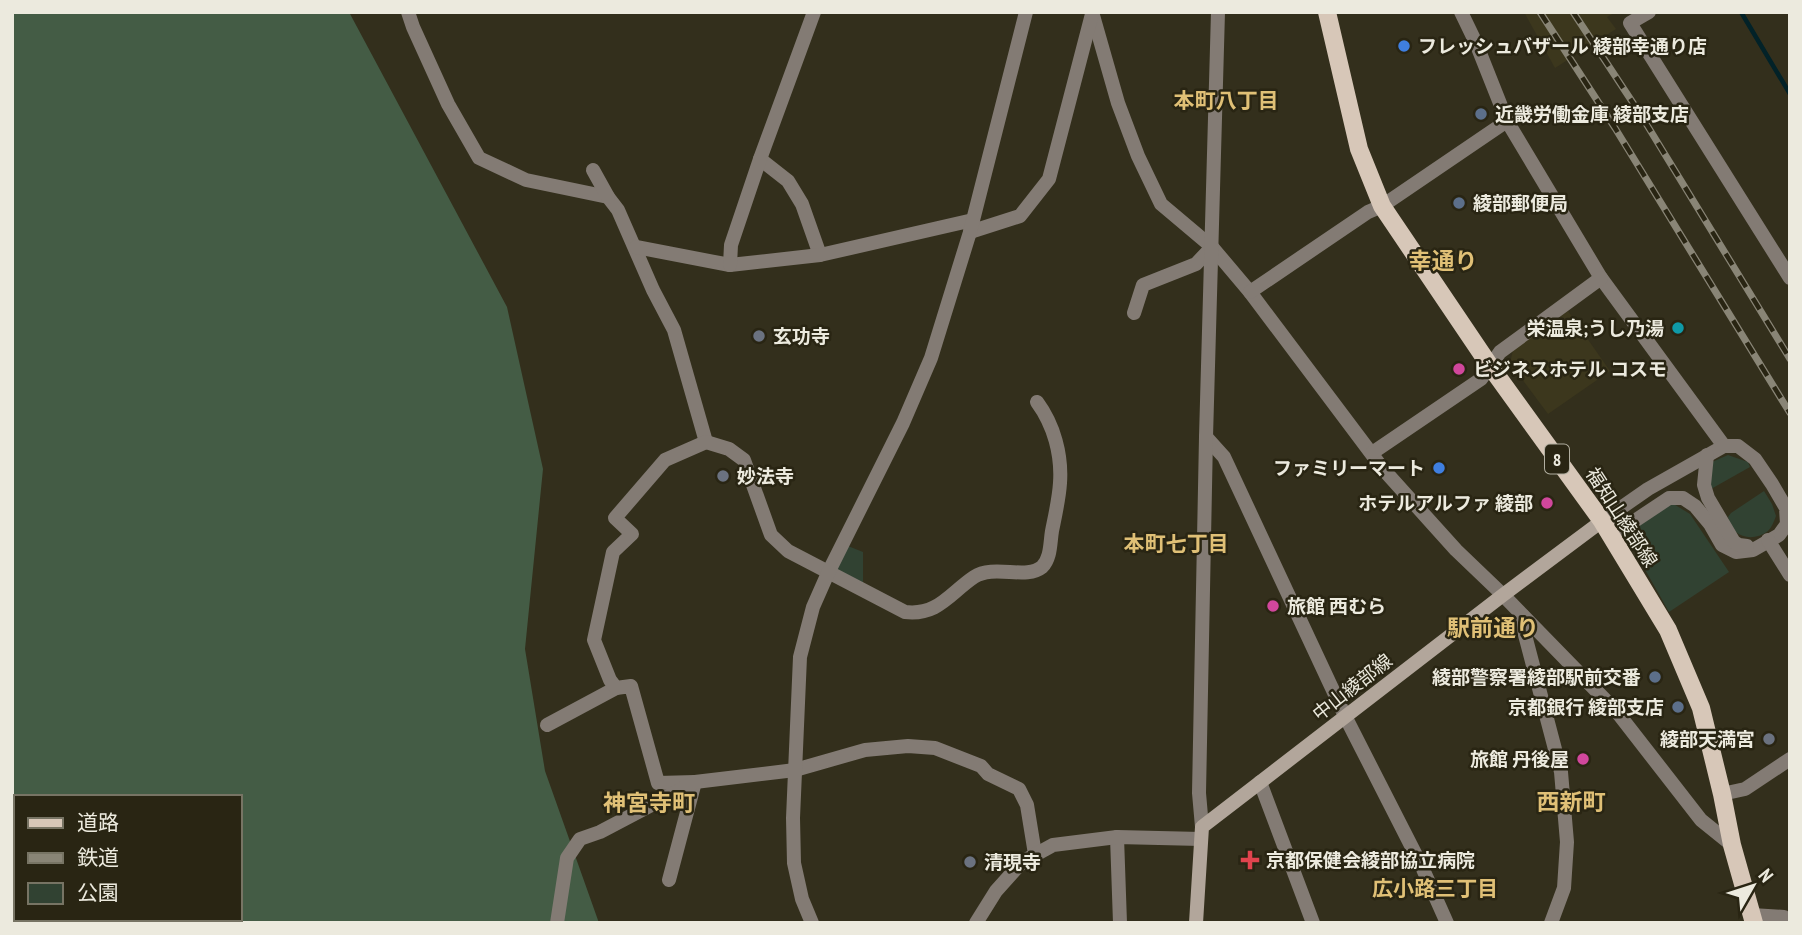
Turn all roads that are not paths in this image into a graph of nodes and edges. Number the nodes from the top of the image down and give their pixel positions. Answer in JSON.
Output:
{"nodes":[{"id":1,"x":408,"y":12,"type":"edge"},
{"id":2,"x":1026,"y":12,"type":"edge"},
{"id":3,"x":1092,"y":12,"type":"edge"},
{"id":4,"x":1218,"y":12,"type":"edge"},
{"id":5,"x":1327,"y":12,"type":"edge"},
{"id":6,"x":1461,"y":12,"type":"edge"},
{"id":7,"x":1648,"y":12,"type":"edge"},
{"id":8,"x":810,"y":14,"type":"edge"},
{"id":9,"x":1507,"y":121,"type":"junction"},
{"id":10,"x":760,"y":159,"type":"junction"},
{"id":11,"x":593,"y":170,"type":"dead end"},
{"id":12,"x":608,"y":197,"type":"junction"},
{"id":13,"x":1382,"y":206,"type":"junction"},
{"id":14,"x":971,"y":226,"type":"junction"},
{"id":15,"x":636,"y":247,"type":"junction"},
{"id":16,"x":1212,"y":247,"type":"junction"},
{"id":17,"x":820,"y":254,"type":"junction"},
{"id":18,"x":730,"y":265,"type":"junction"},
{"id":19,"x":1601,"y":278,"type":"junction"},
{"id":20,"x":1790,"y":278,"type":"edge"},
{"id":21,"x":1250,"y":292,"type":"junction"},
{"id":22,"x":1134,"y":313,"type":"dead end"},
{"id":23,"x":1490,"y":366,"type":"junction"},
{"id":24,"x":1037,"y":402,"type":"dead end"},
{"id":25,"x":1206,"y":437,"type":"junction"},
{"id":26,"x":706,"y":442,"type":"junction"},
{"id":27,"x":1724,"y":446,"type":"junction"},
{"id":28,"x":1372,"y":453,"type":"junction"},
{"id":29,"x":1707,"y":456,"type":"junction"},
{"id":30,"x":1602,"y":521,"type":"junction"},
{"id":31,"x":1765,"y":542,"type":"junction"},
{"id":32,"x":828,"y":573,"type":"junction"},
{"id":33,"x":1790,"y":575,"type":"edge"},
{"id":34,"x":1503,"y":594,"type":"junction"},
{"id":35,"x":1522,"y":615,"type":"junction"},
{"id":36,"x":616,"y":688,"type":"junction"},
{"id":37,"x":1345,"y":716,"type":"junction"},
{"id":38,"x":547,"y":725,"type":"dead end"},
{"id":39,"x":1790,"y":759,"type":"edge"},
{"id":40,"x":795,"y":770,"type":"junction"},
{"id":41,"x":695,"y":782,"type":"junction"},
{"id":42,"x":1260,"y":782,"type":"junction"},
{"id":43,"x":1722,"y":794,"type":"junction"},
{"id":44,"x":1201,"y":833,"type":"junction"},
{"id":45,"x":1117,"y":837,"type":"junction"},
{"id":46,"x":1732,"y":845,"type":"junction"},
{"id":47,"x":1035,"y":854,"type":"junction"},
{"id":48,"x":669,"y":880,"type":"dead end"},
{"id":49,"x":1753,"y":919,"type":"edge"},
{"id":50,"x":557,"y":923,"type":"edge"},
{"id":51,"x":811,"y":923,"type":"edge"},
{"id":52,"x":976,"y":923,"type":"edge"},
{"id":53,"x":1120,"y":923,"type":"edge"},
{"id":54,"x":1196,"y":923,"type":"edge"},
{"id":55,"x":1313,"y":923,"type":"edge"},
{"id":56,"x":1447,"y":923,"type":"edge"},
{"id":57,"x":1551,"y":923,"type":"edge"},
{"id":58,"x":1789,"y":923,"type":"edge"}],
"edges":[{"from":1,"to":12,"type":"street"},
{"from":2,"to":14,"type":"street"},
{"from":3,"to":14,"type":"street"},
{"from":3,"to":16,"type":"street"},
{"from":4,"to":16,"type":"street"},
{"from":5,"to":13,"type":"main road","name":"福知山綾部線","number":"8"},
{"from":6,"to":9,"type":"street"},
{"from":7,"to":20,"type":"street"},
{"from":8,"to":10,"type":"street"},
{"from":9,"to":13,"type":"street"},
{"from":9,"to":19,"type":"street"},
{"from":10,"to":17,"type":"street"},
{"from":10,"to":18,"type":"street"},
{"from":11,"to":12,"type":"street"},
{"from":12,"to":15,"type":"street"},
{"from":13,"to":21,"type":"street"},
{"from":13,"to":23,"type":"main road","name":"福知山綾部線","number":"8"},
{"from":14,"to":17,"type":"street"},
{"from":14,"to":32,"type":"street"},
{"from":15,"to":18,"type":"street"},
{"from":15,"to":26,"type":"street"},
{"from":16,"to":21,"type":"street"},
{"from":16,"to":22,"type":"street"},
{"from":16,"to":25,"type":"street"},
{"from":17,"to":18,"type":"street"},
{"from":19,"to":23,"type":"street"},
{"from":19,"to":27,"type":"street"},
{"from":21,"to":28,"type":"street"},
{"from":23,"to":28,"type":"street"},
{"from":23,"to":30,"type":"main road","name":"福知山綾部線","number":"8"},
{"from":24,"to":32,"type":"street"},
{"from":25,"to":37,"type":"street"},
{"from":25,"to":44,"type":"street"},
{"from":26,"to":32,"type":"street"},
{"from":26,"to":36,"type":"street"},
{"from":27,"to":29,"type":"street"},
{"from":27,"to":31,"type":"street"},
{"from":28,"to":34,"type":"street"},
{"from":29,"to":30,"type":"street"},
{"from":29,"to":31,"type":"street"},
{"from":30,"to":31,"type":"street"},
{"from":30,"to":34,"type":"main road","name":"中山綾部線"},
{"from":30,"to":43,"type":"main road","name":"福知山綾部線","number":"8"},
{"from":31,"to":33,"type":"street"},
{"from":32,"to":40,"type":"street"},
{"from":34,"to":35,"type":"street"},
{"from":34,"to":37,"type":"main road","name":"中山綾部線"},
{"from":35,"to":46,"type":"street"},
{"from":35,"to":57,"type":"street"},
{"from":36,"to":38,"type":"street"},
{"from":36,"to":41,"type":"street"},
{"from":37,"to":42,"type":"main road","name":"中山綾部線"},
{"from":37,"to":56,"type":"street"},
{"from":39,"to":43,"type":"street"},
{"from":40,"to":41,"type":"street"},
{"from":40,"to":47,"type":"street"},
{"from":40,"to":51,"type":"street"},
{"from":41,"to":48,"type":"street"},
{"from":41,"to":50,"type":"street"},
{"from":42,"to":44,"type":"main road","name":"中山綾部線"},
{"from":42,"to":55,"type":"street"},
{"from":43,"to":46,"type":"main road","name":"福知山綾部線","number":"8"},
{"from":44,"to":45,"type":"street"},
{"from":44,"to":54,"type":"main road"},
{"from":45,"to":47,"type":"street"},
{"from":45,"to":53,"type":"street"},
{"from":46,"to":49,"type":"main road","name":"福知山綾部線","number":"8"},
{"from":47,"to":52,"type":"street"},
{"from":49,"to":58,"type":"street"}]}
